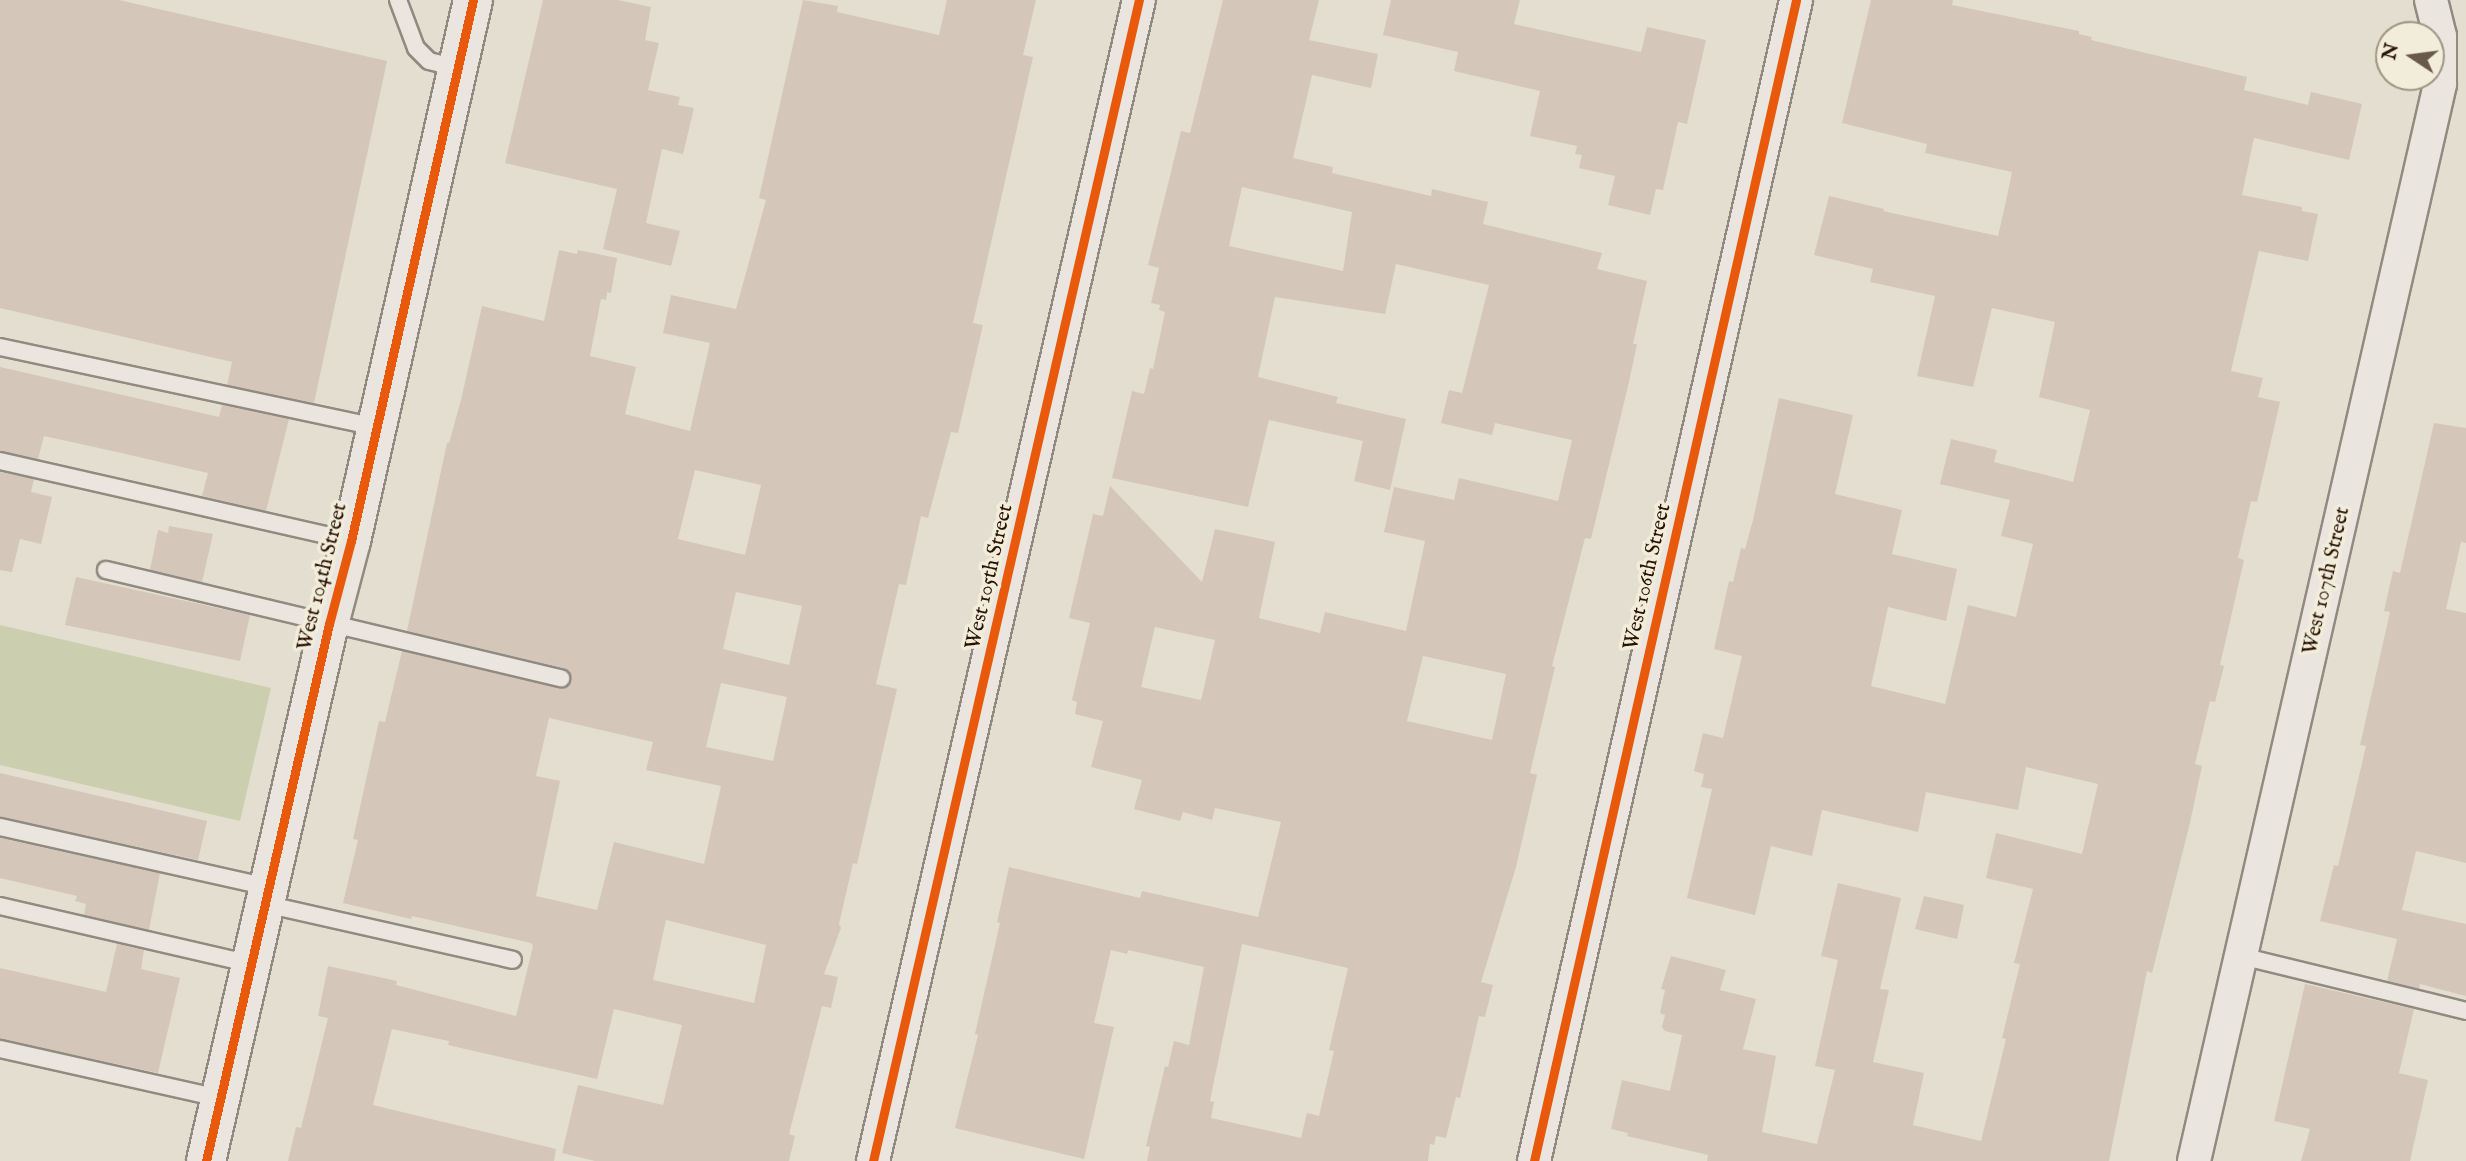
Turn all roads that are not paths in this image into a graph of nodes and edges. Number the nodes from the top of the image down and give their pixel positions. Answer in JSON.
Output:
{"nodes":[{"id":1,"x":398,"y":0,"type":"edge"},
{"id":2,"x":473,"y":0,"type":"edge"},
{"id":3,"x":1139,"y":0,"type":"edge"},
{"id":4,"x":1796,"y":0,"type":"edge"},
{"id":5,"x":2431,"y":0,"type":"edge"},
{"id":6,"x":458,"y":68,"type":"junction"},
{"id":7,"x":0,"y":347,"type":"edge"},
{"id":8,"x":376,"y":427,"type":"junction"},
{"id":9,"x":0,"y":461,"type":"edge"},
{"id":10,"x":351,"y":541,"type":"junction"},
{"id":11,"x":106,"y":570,"type":"dead end"},
{"id":12,"x":329,"y":624,"type":"junction"},
{"id":13,"x":561,"y":678,"type":"dead end"},
{"id":14,"x":0,"y":827,"type":"edge"},
{"id":15,"x":267,"y":895,"type":"junction"},
{"id":16,"x":0,"y":906,"type":"edge"},
{"id":17,"x":2241,"y":956,"type":"junction"},
{"id":18,"x":513,"y":960,"type":"dead end"},
{"id":19,"x":251,"y":964,"type":"junction"},
{"id":20,"x":2466,"y":1011,"type":"edge"},
{"id":21,"x":0,"y":1049,"type":"edge"},
{"id":22,"x":220,"y":1098,"type":"junction"},
{"id":23,"x":206,"y":1161,"type":"edge"},
{"id":24,"x":873,"y":1161,"type":"edge"},
{"id":25,"x":1534,"y":1161,"type":"edge"},
{"id":26,"x":2194,"y":1161,"type":"edge"}],
"edges":[{"from":1,"to":6,"type":"lane"},
{"from":2,"to":6,"type":"street","name":"West 104th Street"},
{"from":3,"to":24,"type":"street","name":"West 105th Street"},
{"from":4,"to":25,"type":"street","name":"West 106th Street"},
{"from":5,"to":17,"type":"street","name":"West 107th Street"},
{"from":6,"to":8,"type":"street","name":"West 104th Street"},
{"from":7,"to":8,"type":"lane"},
{"from":8,"to":10,"type":"street","name":"West 104th Street"},
{"from":9,"to":10,"type":"lane"},
{"from":10,"to":12,"type":"street","name":"West 104th Street"},
{"from":11,"to":12,"type":"lane"},
{"from":12,"to":13,"type":"lane"},
{"from":12,"to":15,"type":"street","name":"West 104th Street"},
{"from":14,"to":15,"type":"lane"},
{"from":15,"to":18,"type":"lane"},
{"from":15,"to":19,"type":"street","name":"West 104th Street"},
{"from":16,"to":19,"type":"lane"},
{"from":17,"to":20,"type":"lane"},
{"from":17,"to":26,"type":"street","name":"West 107th Street"},
{"from":19,"to":22,"type":"street","name":"West 104th Street"},
{"from":21,"to":22,"type":"lane"},
{"from":22,"to":23,"type":"street","name":"West 104th Street"}]}
